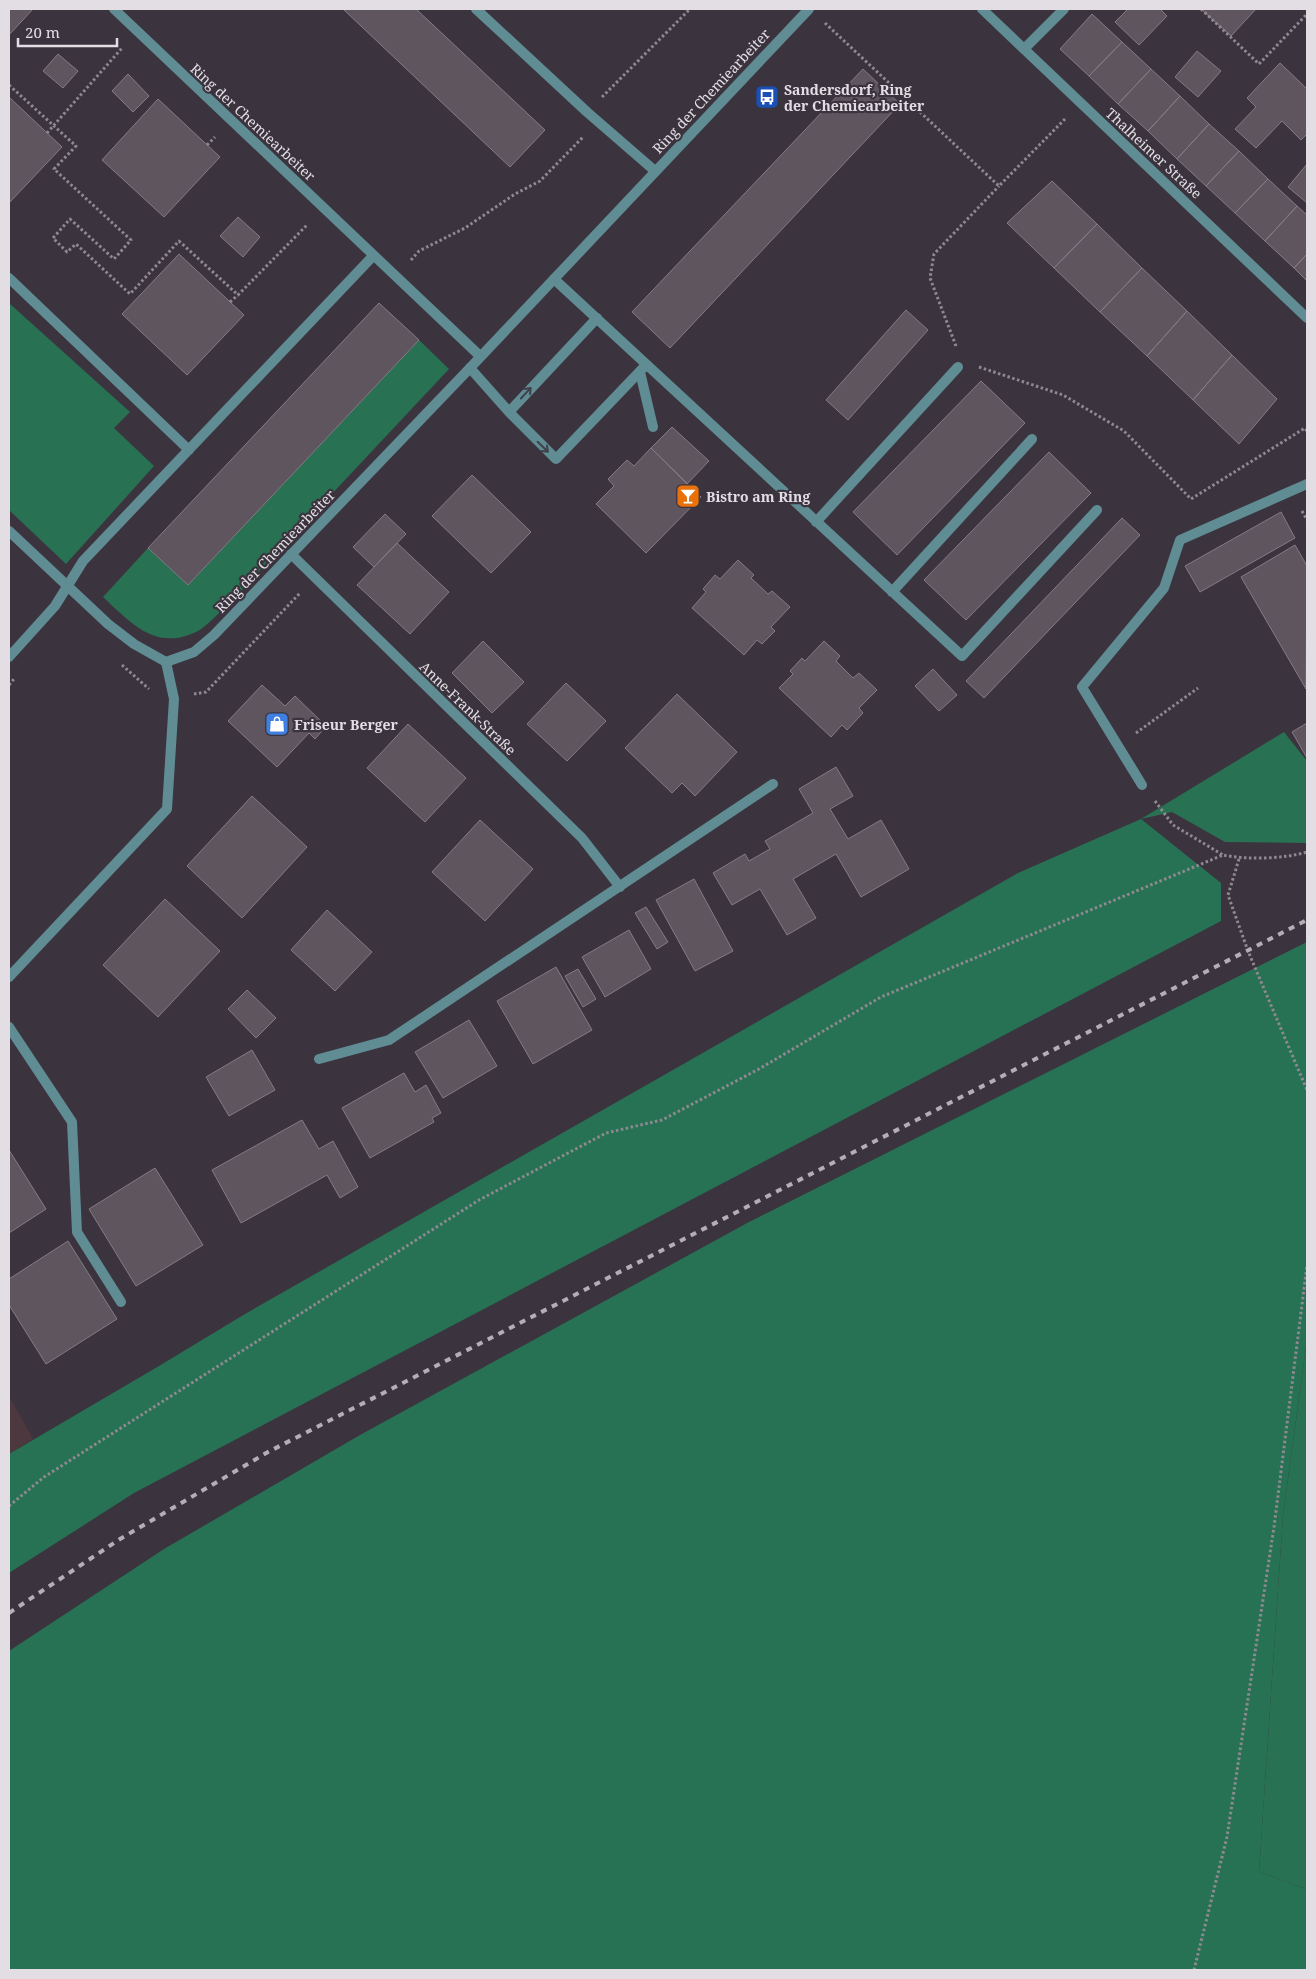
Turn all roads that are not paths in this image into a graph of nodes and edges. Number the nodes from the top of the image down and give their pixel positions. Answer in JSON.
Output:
{"nodes":[{"id":1,"x":114,"y":9,"type":"edge"},
{"id":2,"x":476,"y":9,"type":"edge"},
{"id":3,"x":809,"y":9,"type":"edge"},
{"id":4,"x":982,"y":9,"type":"edge"},
{"id":5,"x":1064,"y":9,"type":"edge"},
{"id":6,"x":1024,"y":49,"type":"junction"},
{"id":7,"x":655,"y":171,"type":"junction"},
{"id":8,"x":373,"y":256,"type":"junction"},
{"id":9,"x":9,"y":278,"type":"edge"},
{"id":10,"x":554,"y":279,"type":"junction"},
{"id":11,"x":597,"y":318,"type":"junction"},
{"id":12,"x":1307,"y":318,"type":"edge"},
{"id":13,"x":480,"y":356,"type":"junction"},
{"id":14,"x":958,"y":367,"type":"road end"},
{"id":15,"x":470,"y":368,"type":"junction"},
{"id":16,"x":643,"y":368,"type":"junction"},
{"id":17,"x":509,"y":412,"type":"junction"},
{"id":18,"x":653,"y":427,"type":"dead end"},
{"id":19,"x":1032,"y":439,"type":"dead end"},
{"id":20,"x":189,"y":450,"type":"junction"},
{"id":21,"x":1307,"y":484,"type":"edge"},
{"id":22,"x":1098,"y":510,"type":"dead end"},
{"id":23,"x":816,"y":522,"type":"junction"},
{"id":24,"x":9,"y":531,"type":"edge"},
{"id":25,"x":291,"y":554,"type":"junction"},
{"id":26,"x":67,"y":586,"type":"junction"},
{"id":27,"x":892,"y":592,"type":"junction"},
{"id":28,"x":9,"y":657,"type":"edge"},
{"id":29,"x":166,"y":662,"type":"junction"},
{"id":30,"x":773,"y":784,"type":"dead end"},
{"id":31,"x":1142,"y":785,"type":"road end"},
{"id":32,"x":620,"y":887,"type":"junction"},
{"id":33,"x":9,"y":978,"type":"edge"},
{"id":34,"x":9,"y":1027,"type":"edge"},
{"id":35,"x":319,"y":1059,"type":"dead end"},
{"id":36,"x":121,"y":1302,"type":"dead end"}],
"edges":[{"from":1,"to":8,"type":"street","name":"Ring der Chemiearbeiter"},
{"from":2,"to":7,"type":"street","name":"Ring der Chemiearbeiter"},
{"from":3,"to":7,"type":"street","name":"Ring der Chemiearbeiter"},
{"from":4,"to":6,"type":"street","name":"Thalheimer Straße"},
{"from":5,"to":6,"type":"street"},
{"from":6,"to":12,"type":"street","name":"Thalheimer Straße"},
{"from":7,"to":10,"type":"street","name":"Ring der Chemiearbeiter"},
{"from":8,"to":13,"type":"street","name":"Ring der Chemiearbeiter"},
{"from":8,"to":20,"type":"street"},
{"from":9,"to":20,"type":"street"},
{"from":10,"to":11,"type":"street"},
{"from":10,"to":13,"type":"street","name":"Ring der Chemiearbeiter"},
{"from":11,"to":16,"type":"street"},
{"from":17,"to":11,"type":"street","one_way":true},
{"from":13,"to":15,"type":"street","name":"Ring der Chemiearbeiter"},
{"from":14,"to":23,"type":"street"},
{"from":15,"to":17,"type":"street"},
{"from":15,"to":25,"type":"street","name":"Ring der Chemiearbeiter"},
{"from":17,"to":16,"type":"street","one_way":true},
{"from":16,"to":18,"type":"street"},
{"from":16,"to":23,"type":"street"},
{"from":19,"to":27,"type":"street"},
{"from":20,"to":26,"type":"street"},
{"from":21,"to":31,"type":"street"},
{"from":22,"to":27,"type":"street"},
{"from":23,"to":27,"type":"street"},
{"from":24,"to":26,"type":"street"},
{"from":25,"to":29,"type":"street","name":"Ring der Chemiearbeiter"},
{"from":25,"to":32,"type":"street","name":"Anne-Frank-Straße"},
{"from":26,"to":28,"type":"street"},
{"from":26,"to":29,"type":"street"},
{"from":29,"to":33,"type":"street"},
{"from":30,"to":32,"type":"street"},
{"from":32,"to":35,"type":"street"},
{"from":34,"to":36,"type":"street"}]}
